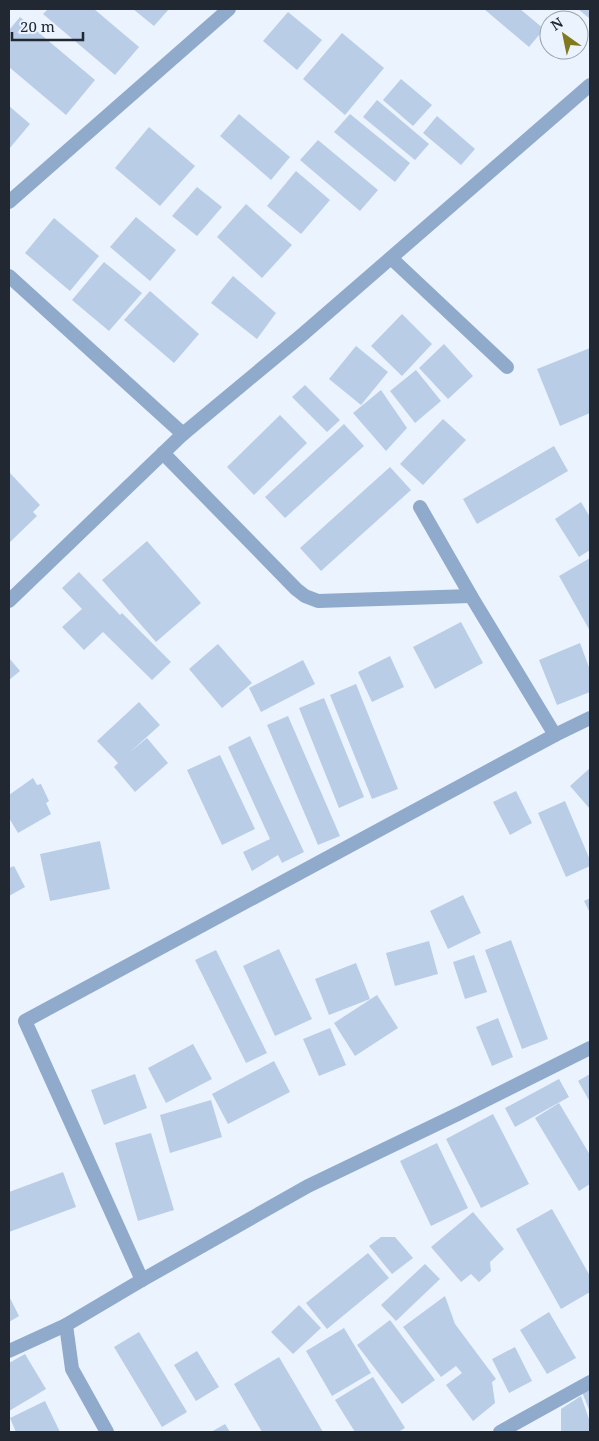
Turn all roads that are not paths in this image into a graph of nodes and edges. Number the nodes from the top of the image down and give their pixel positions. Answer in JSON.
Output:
{"nodes":[{"id":1,"x":229,"y":9,"type":"edge"},
{"id":2,"x":590,"y":85,"type":"edge"},
{"id":3,"x":9,"y":202,"type":"edge"},
{"id":4,"x":391,"y":258,"type":"junction"},
{"id":5,"x":9,"y":276,"type":"edge"},
{"id":6,"x":507,"y":367,"type":"dead end"},
{"id":7,"x":183,"y":434,"type":"junction"},
{"id":8,"x":163,"y":453,"type":"junction"},
{"id":9,"x":420,"y":507,"type":"dead end"},
{"id":10,"x":471,"y":596,"type":"junction"},
{"id":11,"x":9,"y":601,"type":"edge"},
{"id":12,"x":590,"y":718,"type":"edge"},
{"id":13,"x":556,"y":735,"type":"junction"},
{"id":14,"x":590,"y":1048,"type":"edge"},
{"id":15,"x":142,"y":1280,"type":"junction"},
{"id":16,"x":66,"y":1325,"type":"junction"},
{"id":17,"x":9,"y":1351,"type":"edge"},
{"id":18,"x":590,"y":1382,"type":"edge"},
{"id":19,"x":508,"y":1430,"type":"edge"},
{"id":20,"x":107,"y":1432,"type":"edge"}],
"edges":[{"from":1,"to":3,"type":"street"},
{"from":2,"to":4,"type":"street"},
{"from":4,"to":6,"type":"street"},
{"from":4,"to":7,"type":"street"},
{"from":5,"to":7,"type":"street"},
{"from":7,"to":8,"type":"street"},
{"from":8,"to":10,"type":"street"},
{"from":8,"to":11,"type":"street"},
{"from":9,"to":10,"type":"street"},
{"from":10,"to":13,"type":"street"},
{"from":12,"to":13,"type":"street"},
{"from":13,"to":15,"type":"street"},
{"from":14,"to":15,"type":"street"},
{"from":15,"to":16,"type":"street"},
{"from":16,"to":17,"type":"street"},
{"from":16,"to":20,"type":"street"},
{"from":18,"to":19,"type":"street"}]}
